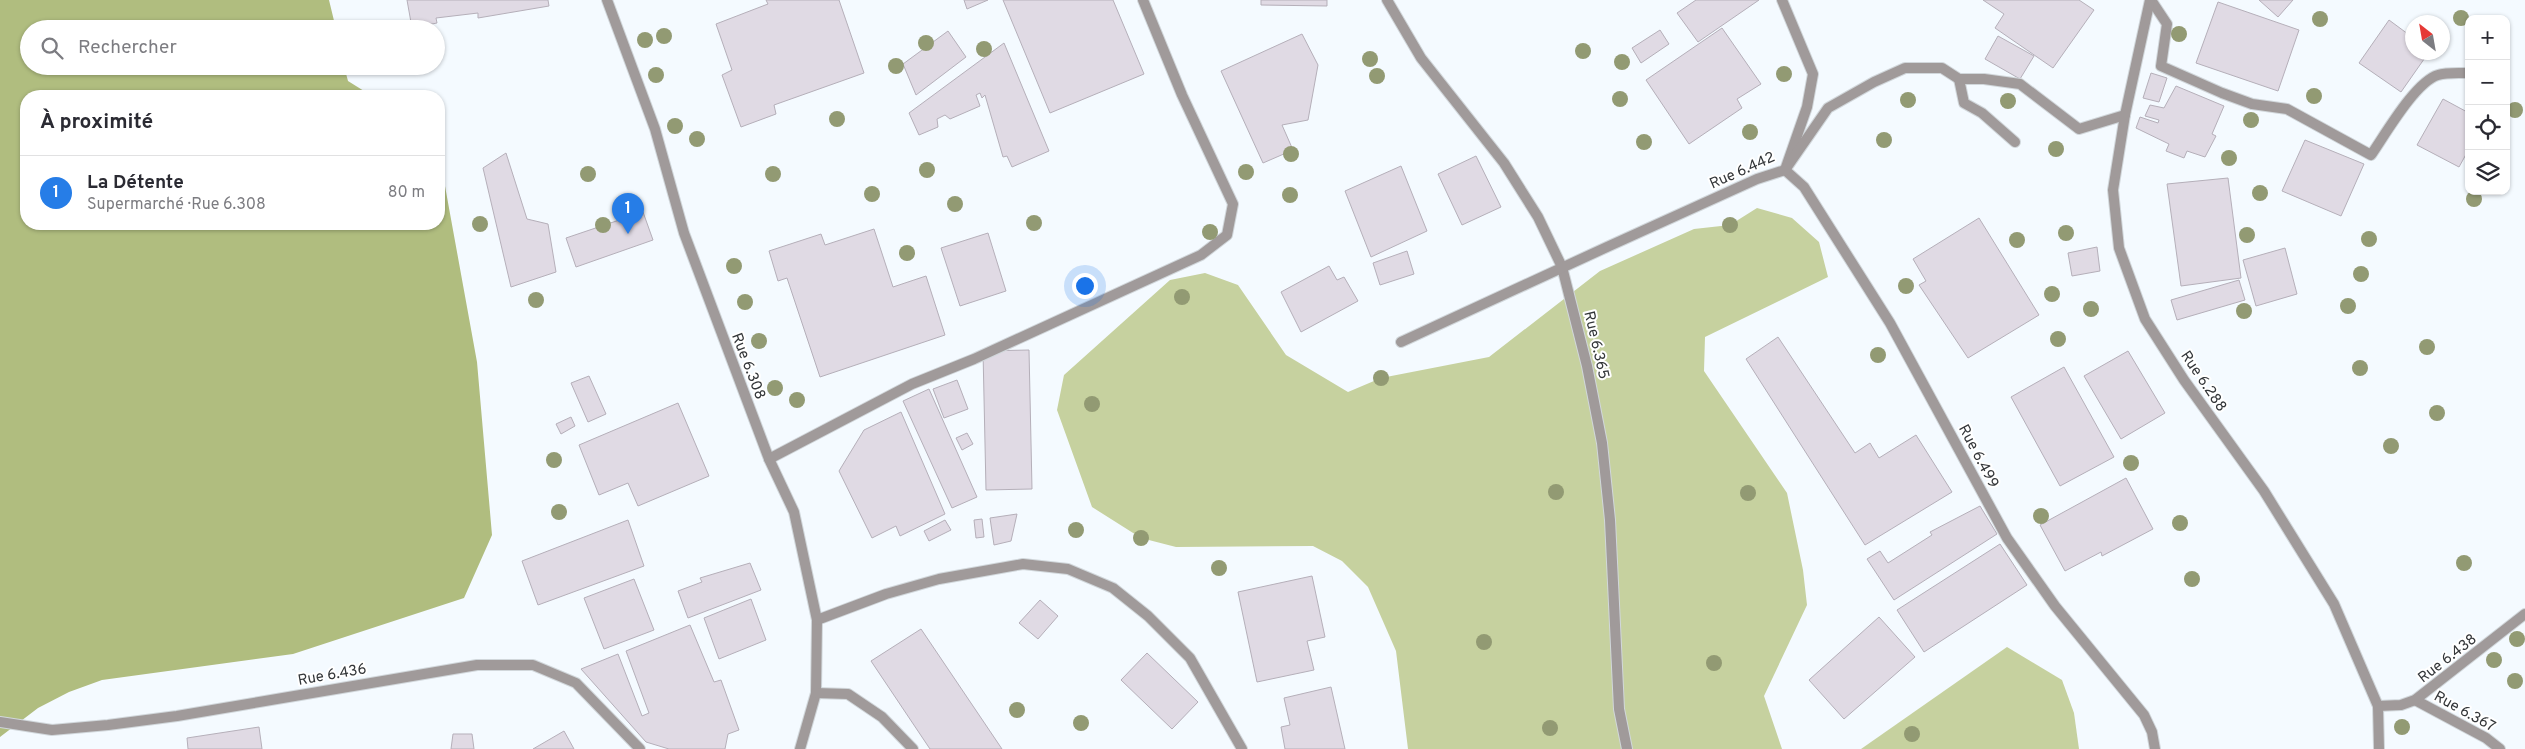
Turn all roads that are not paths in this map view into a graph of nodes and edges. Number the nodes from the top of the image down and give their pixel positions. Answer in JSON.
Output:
{"nodes":[{"id":1,"x":607,"y":0,"type":"edge"},
{"id":2,"x":1143,"y":0,"type":"edge"},
{"id":3,"x":1387,"y":0,"type":"edge"},
{"id":4,"x":1782,"y":0,"type":"edge"},
{"id":5,"x":2151,"y":0,"type":"edge"},
{"id":6,"x":2465,"y":73,"type":"edge"},
{"id":7,"x":1959,"y":79,"type":"junction"},
{"id":8,"x":2125,"y":115,"type":"junction"},
{"id":9,"x":2015,"y":142,"type":"dead end"},
{"id":10,"x":1784,"y":170,"type":"junction"},
{"id":11,"x":1562,"y":267,"type":"junction"},
{"id":12,"x":1401,"y":342,"type":"dead end"},
{"id":13,"x":769,"y":459,"type":"junction"},
{"id":14,"x":2525,"y":614,"type":"edge"},
{"id":15,"x":817,"y":620,"type":"junction"},
{"id":16,"x":816,"y":693,"type":"junction"},
{"id":17,"x":2415,"y":700,"type":"junction"},
{"id":18,"x":2378,"y":706,"type":"junction"},
{"id":19,"x":0,"y":722,"type":"edge"},
{"id":20,"x":640,"y":749,"type":"edge"},
{"id":21,"x":800,"y":749,"type":"edge"},
{"id":22,"x":913,"y":749,"type":"edge"},
{"id":23,"x":1242,"y":749,"type":"edge"},
{"id":24,"x":1627,"y":749,"type":"edge"},
{"id":25,"x":2155,"y":749,"type":"edge"},
{"id":26,"x":2379,"y":749,"type":"edge"},
{"id":27,"x":2500,"y":749,"type":"edge"}],
"edges":[{"from":1,"to":13,"type":"street","name":"Rue 6.308"},
{"from":2,"to":13,"type":"street"},
{"from":3,"to":11,"type":"street","name":"Rue 6.365"},
{"from":4,"to":10,"type":"street"},
{"from":5,"to":6,"type":"street"},
{"from":5,"to":8,"type":"street","name":"Rue 6.288"},
{"from":7,"to":8,"type":"street","name":"Rue 6.442"},
{"from":7,"to":9,"type":"street"},
{"from":7,"to":10,"type":"street","name":"Rue 6.442"},
{"from":8,"to":18,"type":"street","name":"Rue 6.288"},
{"from":10,"to":11,"type":"street","name":"Rue 6.442"},
{"from":10,"to":25,"type":"street","name":"Rue 6.499"},
{"from":11,"to":12,"type":"street","name":"Rue 6.442"},
{"from":11,"to":24,"type":"street","name":"Rue 6.365"},
{"from":13,"to":15,"type":"street","name":"Rue 6.308"},
{"from":14,"to":17,"type":"street","name":"Rue 6.438"},
{"from":15,"to":16,"type":"street","name":"Rue 6.308"},
{"from":15,"to":23,"type":"street"},
{"from":16,"to":21,"type":"street","name":"Rue 6.308"},
{"from":16,"to":22,"type":"street"},
{"from":17,"to":18,"type":"street","name":"Rue 6.438"},
{"from":17,"to":27,"type":"street","name":"Rue 6.367"},
{"from":18,"to":26,"type":"street","name":"Rue 6.288"},
{"from":19,"to":20,"type":"street","name":"Rue 6.436"}]}
